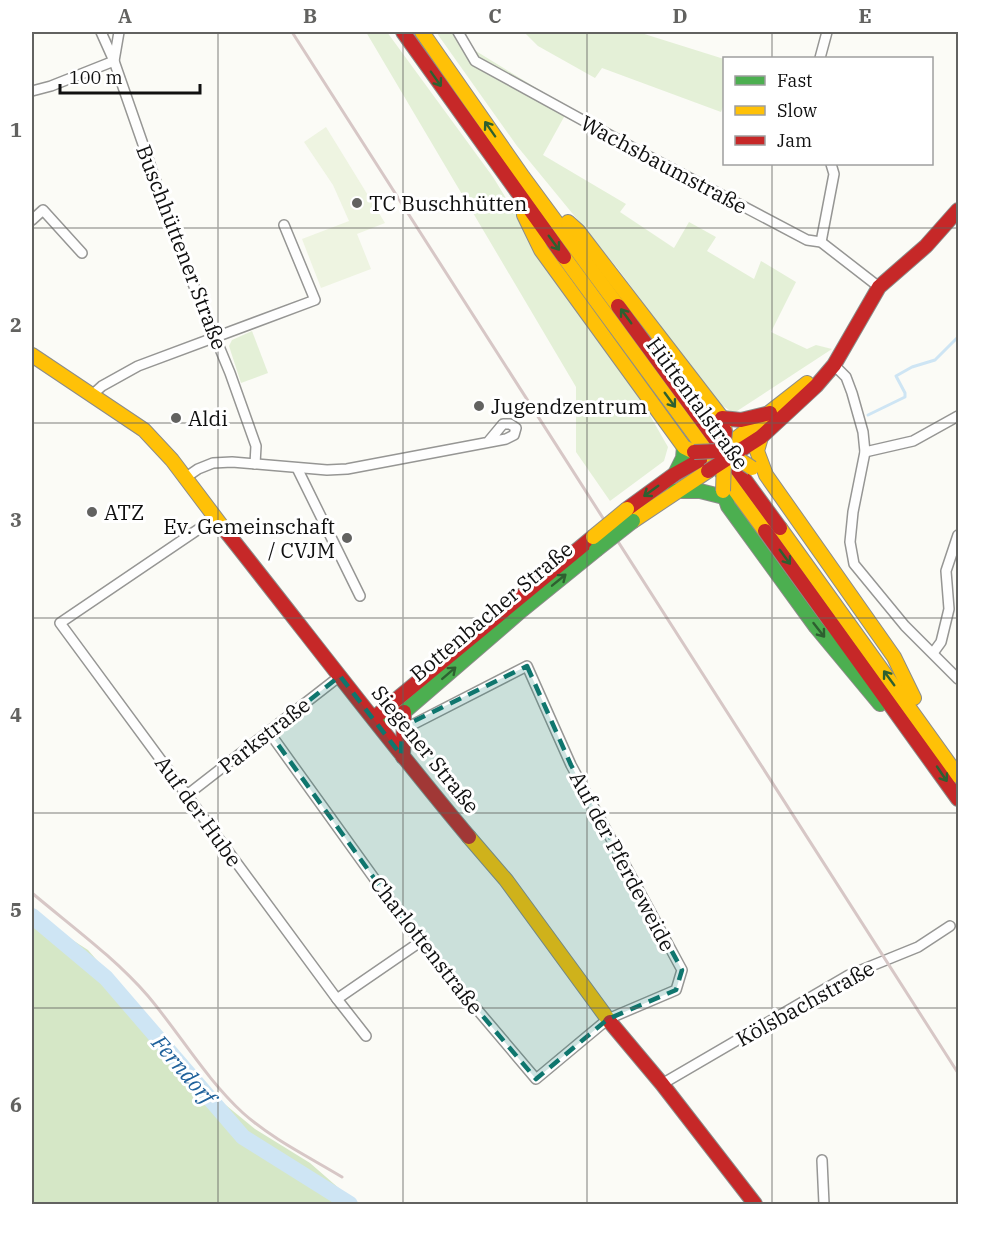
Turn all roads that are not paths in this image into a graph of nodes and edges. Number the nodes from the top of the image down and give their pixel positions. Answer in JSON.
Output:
{"nodes":[{"id":1,"x":101,"y":32,"type":"edge"},
{"id":2,"x":120,"y":32,"type":"edge"},
{"id":3,"x":403,"y":32,"type":"edge"},
{"id":4,"x":422,"y":32,"type":"edge"},
{"id":5,"x":458,"y":32,"type":"edge"},
{"id":6,"x":827,"y":32,"type":"edge"},
{"id":7,"x":820,"y":57,"type":"edge"},
{"id":8,"x":114,"y":62,"type":"junction"},
{"id":9,"x":32,"y":91,"type":"edge"},
{"id":10,"x":831,"y":165,"type":"edge"},
{"id":11,"x":523,"y":177,"type":"junction"},
{"id":12,"x":507,"y":179,"type":"junction"},
{"id":13,"x":958,"y":210,"type":"edge"},
{"id":14,"x":32,"y":220,"type":"edge"},
{"id":15,"x":284,"y":225,"type":"dead end"},
{"id":16,"x":821,"y":242,"type":"junction"},
{"id":17,"x":82,"y":254,"type":"dead end"},
{"id":18,"x":879,"y":287,"type":"junction"},
{"id":19,"x":215,"y":338,"type":"junction"},
{"id":20,"x":32,"y":355,"type":"edge"},
{"id":21,"x":834,"y":365,"type":"junction"},
{"id":22,"x":92,"y":395,"type":"junction"},
{"id":23,"x":770,"y":413,"type":"junction"},
{"id":24,"x":958,"y":416,"type":"edge"},
{"id":25,"x":761,"y":437,"type":"junction"},
{"id":26,"x":488,"y":442,"type":"dead end"},
{"id":27,"x":718,"y":452,"type":"junction"},
{"id":28,"x":865,"y":452,"type":"junction"},
{"id":29,"x":255,"y":464,"type":"junction"},
{"id":30,"x":297,"y":468,"type":"junction"},
{"id":31,"x":766,"y":475,"type":"junction"},
{"id":32,"x":185,"y":478,"type":"junction"},
{"id":33,"x":675,"y":491,"type":"junction"},
{"id":34,"x":724,"y":494,"type":"junction"},
{"id":35,"x":630,"y":515,"type":"junction"},
{"id":36,"x":215,"y":518,"type":"junction"},
{"id":37,"x":958,"y":536,"type":"edge"},
{"id":38,"x":594,"y":544,"type":"junction"},
{"id":39,"x":360,"y":596,"type":"dead end"},
{"id":40,"x":933,"y":652,"type":"junction"},
{"id":41,"x":340,"y":676,"type":"junction"},
{"id":42,"x":958,"y":679,"type":"edge"},
{"id":43,"x":404,"y":712,"type":"junction"},
{"id":44,"x":374,"y":718,"type":"junction"},
{"id":45,"x":402,"y":728,"type":"junction"},
{"id":46,"x":269,"y":732,"type":"junction"},
{"id":47,"x":930,"y":746,"type":"junction"},
{"id":48,"x":403,"y":758,"type":"junction"},
{"id":49,"x":958,"y":776,"type":"edge"},
{"id":50,"x":187,"y":795,"type":"junction"},
{"id":51,"x":958,"y":799,"type":"edge"},
{"id":52,"x":950,"y":926,"type":"dead end"},
{"id":53,"x":420,"y":942,"type":"junction"},
{"id":54,"x":338,"y":999,"type":"junction"},
{"id":55,"x":608,"y":1020,"type":"junction"},
{"id":56,"x":366,"y":1036,"type":"dead end"},
{"id":57,"x":662,"y":1084,"type":"junction"},
{"id":58,"x":822,"y":1160,"type":"dead end"},
{"id":59,"x":755,"y":1204,"type":"edge"},
{"id":60,"x":824,"y":1204,"type":"edge"}],
"edges":[{"from":1,"to":8,"type":"street","name":"Buschhüttener Straße"},
{"from":2,"to":8,"type":"street"},
{"from":3,"to":12,"type":"main road","name":"Hüttentalstraße","one_way":true},
{"from":11,"to":4,"type":"main road","name":"Hüttentalstraße","one_way":true},
{"from":5,"to":16,"type":"street","name":"Wachsbaumstraße"},
{"from":6,"to":7,"type":"street"},
{"from":8,"to":9,"type":"street"},
{"from":8,"to":19,"type":"street","name":"Buschhüttener Straße"},
{"from":10,"to":16,"type":"street"},
{"from":11,"to":27,"type":"main road"},
{"from":47,"to":11,"type":"main road","name":"Hüttentalstraße","one_way":true},
{"from":12,"to":27,"type":"main road"},
{"from":12,"to":47,"type":"main road","name":"Hüttentalstraße","one_way":true},
{"from":13,"to":18,"type":"main road","name":"Bottenbacher Straße"},
{"from":14,"to":17,"type":"street"},
{"from":15,"to":19,"type":"street"},
{"from":16,"to":18,"type":"street","name":"Wachsbaumstraße"},
{"from":18,"to":21,"type":"main road","name":"Bottenbacher Straße"},
{"from":19,"to":22,"type":"street"},
{"from":19,"to":29,"type":"street","name":"Buschhüttener Straße"},
{"from":20,"to":22,"type":"main road","name":"Siegener Straße"},
{"from":21,"to":23,"type":"main road","name":"Bottenbacher Straße"},
{"from":21,"to":25,"type":"main road","name":"Bottenbacher Straße"},
{"from":21,"to":28,"type":"street"},
{"from":22,"to":32,"type":"main road","name":"Siegener Straße"},
{"from":23,"to":27,"type":"main road","name":"Bottenbacher Straße"},
{"from":23,"to":27,"type":"main road"},
{"from":24,"to":28,"type":"street"},
{"from":25,"to":27,"type":"main road","name":"Bottenbacher Straße"},
{"from":25,"to":31,"type":"main road"},
{"from":26,"to":30,"type":"street"},
{"from":27,"to":31,"type":"main road","bridge":true},
{"from":27,"to":33,"type":"main road","name":"Bottenbacher Straße"},
{"from":27,"to":34,"type":"main road","bridge":true},
{"from":27,"to":35,"type":"main road","name":"Bottenbacher Straße","one_way":true},
{"from":28,"to":40,"type":"street"},
{"from":29,"to":30,"type":"street"},
{"from":29,"to":32,"type":"street"},
{"from":30,"to":39,"type":"street"},
{"from":31,"to":47,"type":"main road"},
{"from":32,"to":36,"type":"main road","name":"Siegener Straße"},
{"from":33,"to":34,"type":"main road"},
{"from":33,"to":35,"type":"main road","name":"Bottenbacher Straße"},
{"from":34,"to":47,"type":"main road","one_way":true},
{"from":35,"to":38,"type":"main road","name":"Bottenbacher Straße","bridge":true},
{"from":36,"to":41,"type":"main road","name":"Siegener Straße"},
{"from":36,"to":50,"type":"street","name":"Auf der Hube"},
{"from":37,"to":40,"type":"street"},
{"from":43,"to":38,"type":"main road","name":"Bottenbacher Straße","one_way":true},
{"from":38,"to":44,"type":"main road","name":"Bottenbacher Straße"},
{"from":40,"to":42,"type":"street"},
{"from":41,"to":44,"type":"main road","name":"Siegener Straße"},
{"from":41,"to":46,"type":"street","name":"Parkstraße"},
{"from":43,"to":44,"type":"main road","name":"Bottenbacher Straße"},
{"from":43,"to":45,"type":"main road"},
{"from":44,"to":48,"type":"main road","name":"Siegener Straße"},
{"from":45,"to":48,"type":"main road"},
{"from":45,"to":55,"type":"street","name":"Auf der Pferdeweide"},
{"from":46,"to":50,"type":"street","name":"Parkstraße"},
{"from":46,"to":53,"type":"street","name":"Charlottenstraße"},
{"from":47,"to":49,"type":"main road","name":"Hüttentalstraße"},
{"from":47,"to":51,"type":"main road","name":"Hüttentalstraße","one_way":true},
{"from":48,"to":55,"type":"main road","name":"Siegener Straße"},
{"from":50,"to":54,"type":"street","name":"Auf der Hube"},
{"from":52,"to":57,"type":"street","name":"Kölsbachstraße"},
{"from":53,"to":54,"type":"street"},
{"from":53,"to":55,"type":"street","name":"Charlottenstraße"},
{"from":54,"to":56,"type":"street","name":"Auf der Hube"},
{"from":55,"to":57,"type":"main road","name":"Siegener Straße"},
{"from":57,"to":59,"type":"main road","name":"Siegener Straße"},
{"from":58,"to":60,"type":"street"}]}
